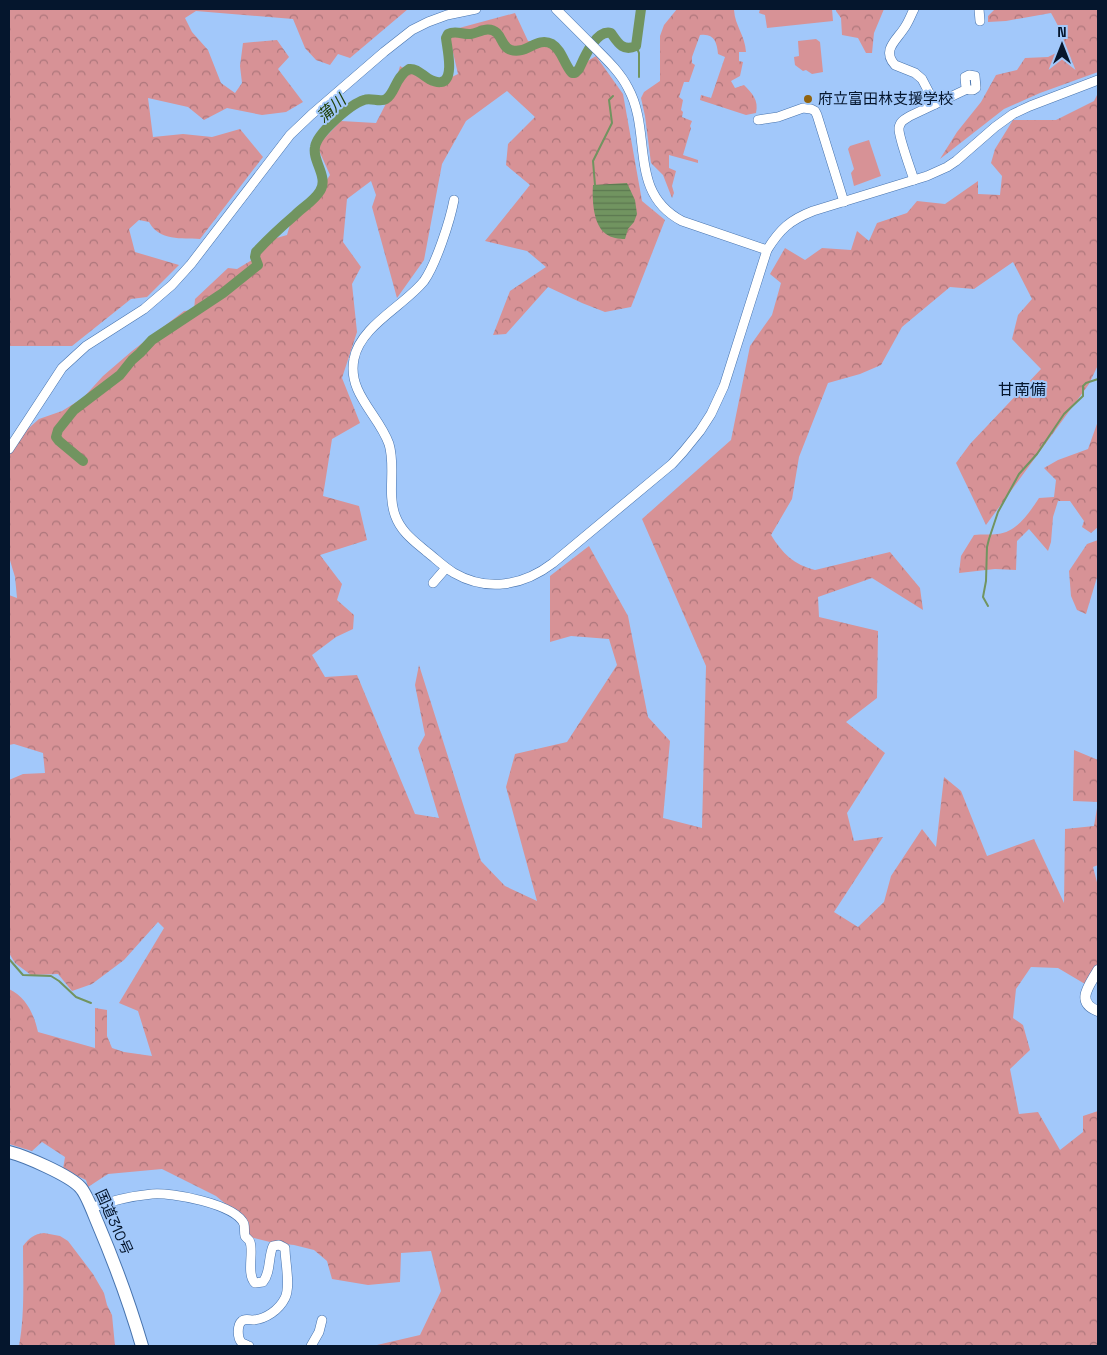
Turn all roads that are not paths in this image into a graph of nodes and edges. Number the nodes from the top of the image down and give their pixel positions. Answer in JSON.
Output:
{"nodes":[{"id":1,"x":476,"y":9,"type":"edge"},
{"id":2,"x":556,"y":9,"type":"edge"},
{"id":3,"x":914,"y":9,"type":"edge"},
{"id":4,"x":979,"y":9,"type":"edge"},
{"id":5,"x":979,"y":21,"type":"dead end"},
{"id":6,"x":1098,"y":80,"type":"edge"},
{"id":7,"x":966,"y":88,"type":"dead end"},
{"id":8,"x":935,"y":104,"type":"junction"},
{"id":9,"x":758,"y":120,"type":"dead end"},
{"id":10,"x":914,"y":180,"type":"junction"},
{"id":11,"x":454,"y":200,"type":"dead end"},
{"id":12,"x":844,"y":202,"type":"junction"},
{"id":13,"x":767,"y":250,"type":"junction"},
{"id":14,"x":9,"y":449,"type":"edge"},
{"id":15,"x":446,"y":568,"type":"junction"},
{"id":16,"x":433,"y":583,"type":"dead end"},
{"id":17,"x":1098,"y":970,"type":"edge"},
{"id":18,"x":1098,"y":1011,"type":"edge"},
{"id":19,"x":9,"y":1152,"type":"edge"},
{"id":20,"x":91,"y":1208,"type":"junction"},
{"id":21,"x":322,"y":1320,"type":"dead end"},
{"id":22,"x":142,"y":1346,"type":"edge"},
{"id":23,"x":249,"y":1346,"type":"edge"},
{"id":24,"x":311,"y":1346,"type":"edge"}],
"edges":[{"from":1,"to":14,"type":"street"},
{"from":2,"to":13,"type":"street"},
{"from":3,"to":8,"type":"street"},
{"from":4,"to":5,"type":"street"},
{"from":6,"to":10,"type":"street"},
{"from":7,"to":8,"type":"street"},
{"from":8,"to":10,"type":"street"},
{"from":9,"to":12,"type":"street"},
{"from":10,"to":12,"type":"street"},
{"from":11,"to":15,"type":"street"},
{"from":12,"to":13,"type":"street"},
{"from":13,"to":15,"type":"street"},
{"from":15,"to":16,"type":"street"},
{"from":17,"to":18,"type":"main road"},
{"from":19,"to":20,"type":"highway","name":"国道310号"},
{"from":20,"to":22,"type":"highway","name":"国道310号"},
{"from":20,"to":23,"type":"street"},
{"from":21,"to":24,"type":"street"}]}
